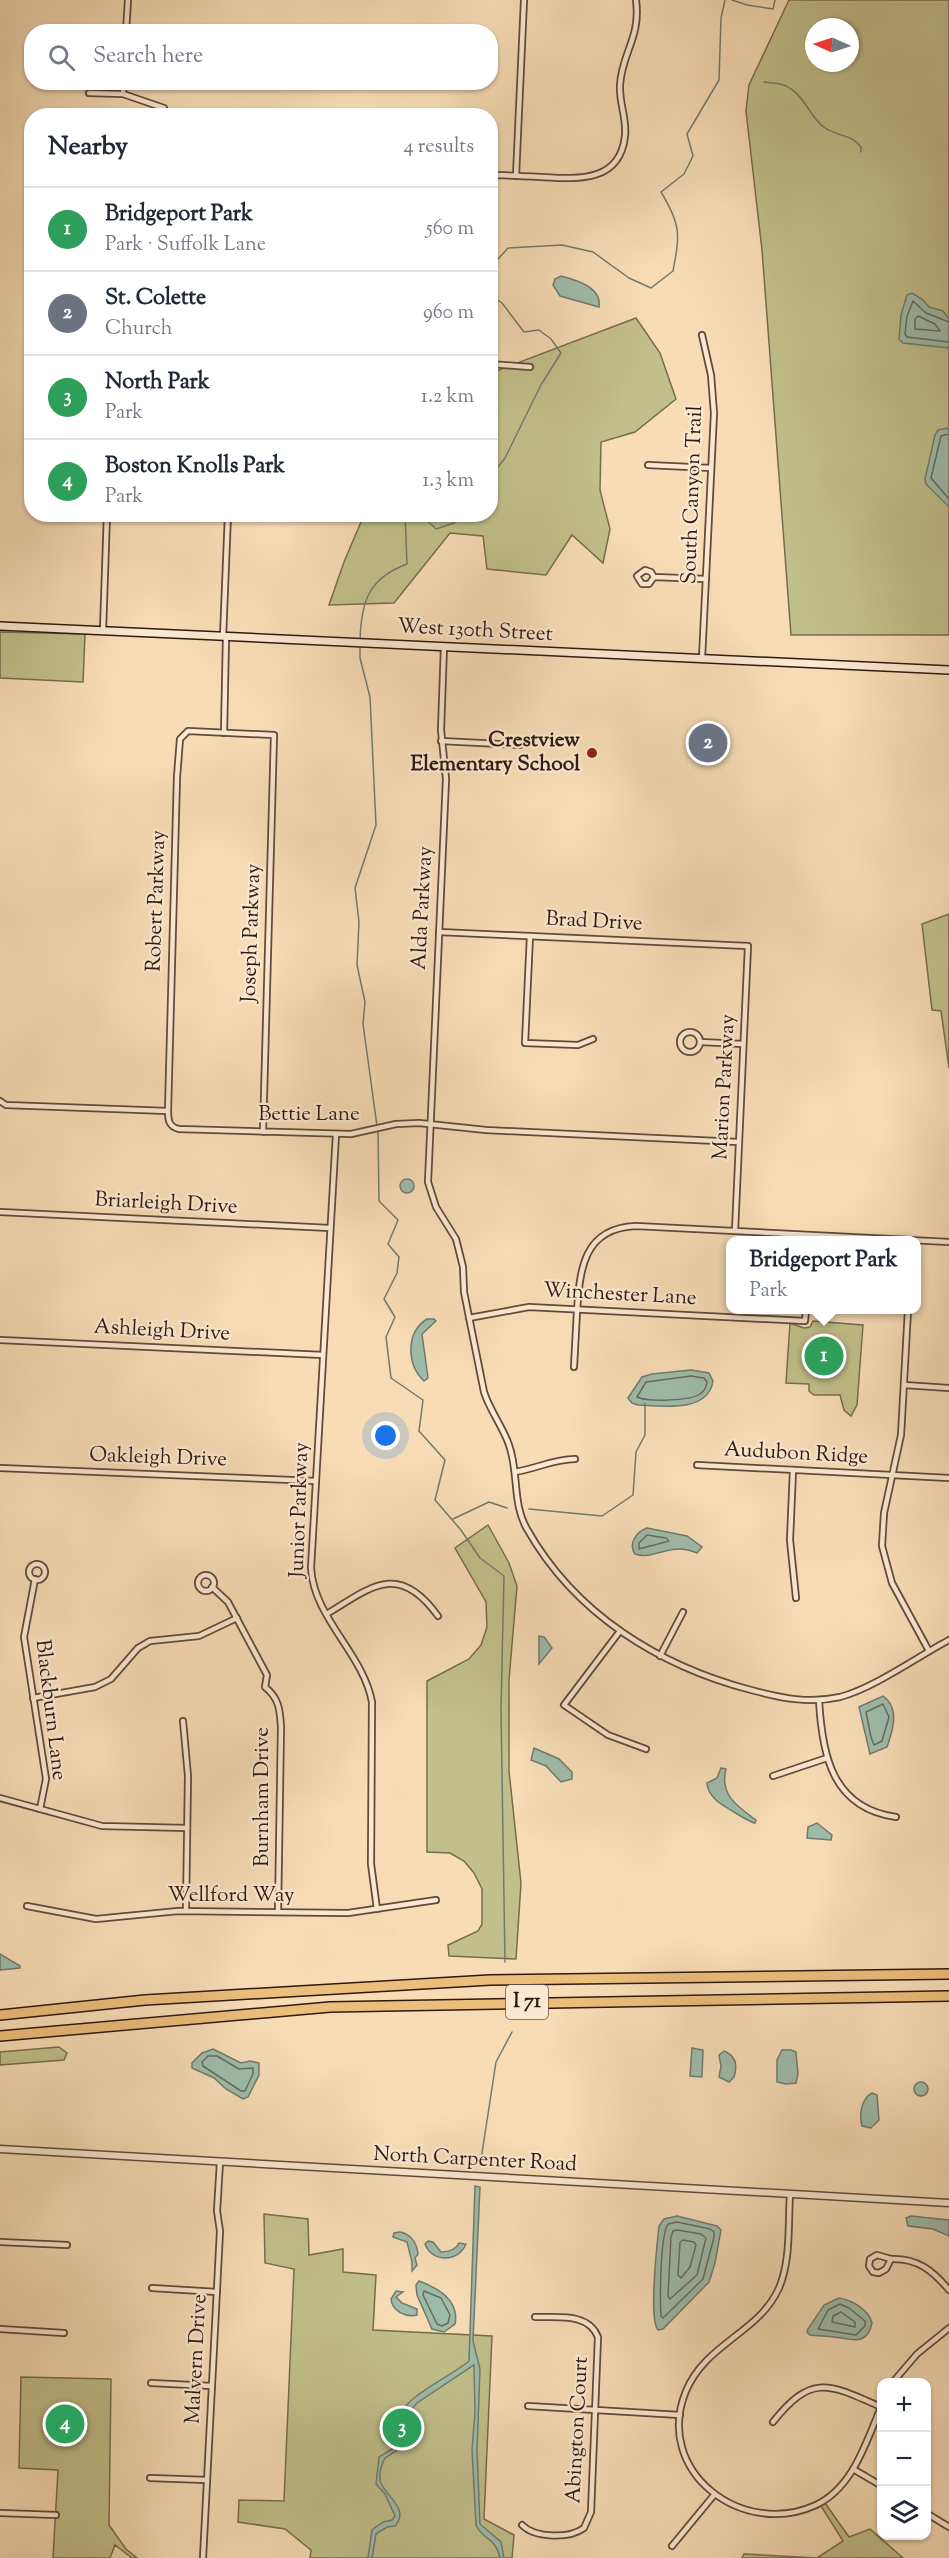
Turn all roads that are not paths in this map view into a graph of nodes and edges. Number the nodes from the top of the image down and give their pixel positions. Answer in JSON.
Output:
{"nodes":[{"id":1,"x":128,"y":0,"type":"edge"},
{"id":2,"x":524,"y":0,"type":"edge"},
{"id":3,"x":636,"y":0,"type":"edge"},
{"id":4,"x":126,"y":24,"type":"edge"},
{"id":5,"x":123,"y":90,"type":"edge"},
{"id":6,"x":89,"y":93,"type":"dead end"},
{"id":7,"x":123,"y":94,"type":"junction"},
{"id":8,"x":164,"y":108,"type":"dead end"},
{"id":9,"x":498,"y":175,"type":"edge"},
{"id":10,"x":516,"y":176,"type":"junction"},
{"id":11,"x":702,"y":335,"type":"dead end"},
{"id":12,"x":498,"y":364,"type":"edge"},
{"id":13,"x":530,"y":366,"type":"dead end"},
{"id":14,"x":648,"y":465,"type":"dead end"},
{"id":15,"x":711,"y":468,"type":"junction"},
{"id":16,"x":107,"y":522,"type":"edge"},
{"id":17,"x":228,"y":522,"type":"edge"},
{"id":18,"x":654,"y":577,"type":"dead end"},
{"id":19,"x":706,"y":579,"type":"junction"},
{"id":20,"x":0,"y":626,"type":"edge"},
{"id":21,"x":103,"y":630,"type":"junction"},
{"id":22,"x":225,"y":637,"type":"junction"},
{"id":23,"x":444,"y":646,"type":"junction"},
{"id":24,"x":702,"y":658,"type":"junction"},
{"id":25,"x":949,"y":670,"type":"edge"},
{"id":26,"x":224,"y":733,"type":"junction"},
{"id":27,"x":274,"y":735,"type":"joint"},
{"id":28,"x":441,"y":741,"type":"junction"},
{"id":29,"x":520,"y":745,"type":"dead end"},
{"id":30,"x":439,"y":932,"type":"junction"},
{"id":31,"x":530,"y":936,"type":"junction"},
{"id":32,"x":748,"y":946,"type":"joint"},
{"id":33,"x":593,"y":1039,"type":"dead end"},
{"id":34,"x":700,"y":1042,"type":"junction"},
{"id":35,"x":743,"y":1044,"type":"junction"},
{"id":36,"x":0,"y":1101,"type":"edge"},
{"id":37,"x":168,"y":1111,"type":"junction"},
{"id":38,"x":430,"y":1124,"type":"junction"},
{"id":39,"x":263,"y":1132,"type":"junction"},
{"id":40,"x":336,"y":1134,"type":"junction"},
{"id":41,"x":738,"y":1142,"type":"junction"},
{"id":42,"x":0,"y":1212,"type":"edge"},
{"id":43,"x":330,"y":1228,"type":"junction"},
{"id":44,"x":735,"y":1231,"type":"junction"},
{"id":45,"x":789,"y":1236,"type":"edge"},
{"id":46,"x":921,"y":1241,"type":"edge"},
{"id":47,"x":949,"y":1242,"type":"edge"},
{"id":48,"x":578,"y":1309,"type":"junction"},
{"id":49,"x":806,"y":1314,"type":"edge"},
{"id":50,"x":908,"y":1314,"type":"edge"},
{"id":51,"x":469,"y":1318,"type":"junction"},
{"id":52,"x":0,"y":1340,"type":"edge"},
{"id":53,"x":323,"y":1355,"type":"junction"},
{"id":54,"x":574,"y":1367,"type":"dead end"},
{"id":55,"x":904,"y":1385,"type":"junction"},
{"id":56,"x":949,"y":1388,"type":"edge"},
{"id":57,"x":575,"y":1459,"type":"dead end"},
{"id":58,"x":697,"y":1465,"type":"dead end"},
{"id":59,"x":0,"y":1468,"type":"edge"},
{"id":60,"x":793,"y":1470,"type":"junction"},
{"id":61,"x":515,"y":1472,"type":"junction"},
{"id":62,"x":893,"y":1475,"type":"junction"},
{"id":63,"x":949,"y":1478,"type":"edge"},
{"id":64,"x":316,"y":1481,"type":"junction"},
{"id":65,"x":35,"y":1579,"type":"dead end"},
{"id":66,"x":212,"y":1587,"type":"dead end"},
{"id":67,"x":796,"y":1598,"type":"dead end"},
{"id":68,"x":683,"y":1612,"type":"dead end"},
{"id":69,"x":327,"y":1614,"type":"junction"},
{"id":70,"x":438,"y":1616,"type":"dead end"},
{"id":71,"x":237,"y":1618,"type":"junction"},
{"id":72,"x":620,"y":1631,"type":"junction"},
{"id":73,"x":949,"y":1640,"type":"edge"},
{"id":74,"x":929,"y":1651,"type":"junction"},
{"id":75,"x":660,"y":1656,"type":"junction"},
{"id":76,"x":33,"y":1698,"type":"junction"},
{"id":77,"x":819,"y":1700,"type":"junction"},
{"id":78,"x":183,"y":1721,"type":"dead end"},
{"id":79,"x":646,"y":1749,"type":"dead end"},
{"id":80,"x":826,"y":1758,"type":"junction"},
{"id":81,"x":773,"y":1776,"type":"dead end"},
{"id":82,"x":0,"y":1798,"type":"edge"},
{"id":83,"x":40,"y":1809,"type":"junction"},
{"id":84,"x":896,"y":1817,"type":"dead end"},
{"id":85,"x":187,"y":1828,"type":"junction"},
{"id":86,"x":436,"y":1900,"type":"dead end"},
{"id":87,"x":27,"y":1906,"type":"dead end"},
{"id":88,"x":377,"y":1909,"type":"junction"},
{"id":89,"x":186,"y":1911,"type":"junction"},
{"id":90,"x":278,"y":1912,"type":"junction"},
{"id":91,"x":949,"y":1974,"type":"edge"},
{"id":92,"x":949,"y":1996,"type":"edge"},
{"id":93,"x":0,"y":2015,"type":"edge"},
{"id":94,"x":0,"y":2036,"type":"edge"},
{"id":95,"x":0,"y":2149,"type":"edge"},
{"id":96,"x":220,"y":2162,"type":"junction"},
{"id":97,"x":790,"y":2194,"type":"junction"},
{"id":98,"x":949,"y":2203,"type":"edge"},
{"id":99,"x":0,"y":2242,"type":"edge"},
{"id":100,"x":67,"y":2245,"type":"dead end"},
{"id":101,"x":891,"y":2259,"type":"junction"},
{"id":102,"x":152,"y":2288,"type":"dead end"},
{"id":103,"x":949,"y":2290,"type":"edge"},
{"id":104,"x":217,"y":2292,"type":"junction"},
{"id":105,"x":535,"y":2317,"type":"dead end"},
{"id":106,"x":949,"y":2328,"type":"edge"},
{"id":107,"x":0,"y":2329,"type":"edge"},
{"id":108,"x":64,"y":2333,"type":"dead end"},
{"id":109,"x":896,"y":2378,"type":"edge"},
{"id":110,"x":151,"y":2383,"type":"dead end"},
{"id":111,"x":212,"y":2386,"type":"junction"},
{"id":112,"x":877,"y":2404,"type":"edge"},
{"id":113,"x":528,"y":2406,"type":"dead end"},
{"id":114,"x":596,"y":2410,"type":"junction"},
{"id":115,"x":681,"y":2415,"type":"junction"},
{"id":116,"x":877,"y":2415,"type":"edge"},
{"id":117,"x":773,"y":2422,"type":"dead end"},
{"id":118,"x":853,"y":2469,"type":"junction"},
{"id":119,"x":150,"y":2478,"type":"dead end"},
{"id":120,"x":207,"y":2480,"type":"junction"},
{"id":121,"x":877,"y":2483,"type":"edge"},
{"id":122,"x":714,"y":2494,"type":"junction"},
{"id":123,"x":0,"y":2513,"type":"edge"},
{"id":124,"x":56,"y":2515,"type":"dead end"},
{"id":125,"x":931,"y":2516,"type":"edge"},
{"id":126,"x":522,"y":2524,"type":"dead end"},
{"id":127,"x":949,"y":2527,"type":"edge"},
{"id":128,"x":672,"y":2546,"type":"dead end"},
{"id":129,"x":203,"y":2558,"type":"edge"}],
"edges":[{"from":1,"to":4,"type":"street"},
{"from":2,"to":10,"type":"street"},
{"from":3,"to":10,"type":"street"},
{"from":5,"to":7,"type":"street"},
{"from":6,"to":7,"type":"street"},
{"from":7,"to":8,"type":"street"},
{"from":9,"to":10,"type":"street"},
{"from":11,"to":15,"type":"street","name":"South Canyon Trail"},
{"from":12,"to":13,"type":"street"},
{"from":14,"to":15,"type":"street"},
{"from":15,"to":19,"type":"street","name":"South Canyon Trail"},
{"from":16,"to":21,"type":"street"},
{"from":17,"to":22,"type":"street"},
{"from":18,"to":19,"type":"street"},
{"from":19,"to":24,"type":"street","name":"South Canyon Trail"},
{"from":20,"to":21,"type":"main road","name":"West 130th Street"},
{"from":21,"to":22,"type":"main road","name":"West 130th Street"},
{"from":22,"to":23,"type":"main road","name":"West 130th Street"},
{"from":22,"to":26,"type":"street"},
{"from":23,"to":24,"type":"main road","name":"West 130th Street"},
{"from":23,"to":28,"type":"street","name":"Alda Parkway"},
{"from":24,"to":25,"type":"main road","name":"West 130th Street"},
{"from":26,"to":27,"type":"street","name":"Robert Parkway"},
{"from":26,"to":37,"type":"street","name":"Robert Parkway"},
{"from":27,"to":39,"type":"street","name":"Joseph Parkway"},
{"from":28,"to":29,"type":"street"},
{"from":28,"to":30,"type":"street","name":"Alda Parkway"},
{"from":30,"to":31,"type":"street","name":"Brad Drive"},
{"from":30,"to":38,"type":"street","name":"Alda Parkway"},
{"from":31,"to":32,"type":"street","name":"Brad Drive"},
{"from":31,"to":33,"type":"street"},
{"from":32,"to":35,"type":"street","name":"Marion Parkway"},
{"from":34,"to":34,"type":"street"},
{"from":34,"to":35,"type":"street"},
{"from":35,"to":41,"type":"street","name":"Marion Parkway"},
{"from":36,"to":37,"type":"street"},
{"from":37,"to":39,"type":"street","name":"Bettie Lane"},
{"from":38,"to":40,"type":"street","name":"Bettie Lane"},
{"from":38,"to":41,"type":"street","name":"Bettie Lane"},
{"from":38,"to":51,"type":"street","name":"Alda Parkway"},
{"from":39,"to":40,"type":"street","name":"Bettie Lane"},
{"from":40,"to":43,"type":"street","name":"Junior Parkway"},
{"from":41,"to":44,"type":"street","name":"Marion Parkway"},
{"from":42,"to":43,"type":"street","name":"Briarleigh Drive"},
{"from":43,"to":53,"type":"street","name":"Junior Parkway"},
{"from":44,"to":45,"type":"street"},
{"from":44,"to":48,"type":"street"},
{"from":46,"to":47,"type":"street"},
{"from":48,"to":49,"type":"street","name":"Winchester Lane"},
{"from":48,"to":51,"type":"street","name":"Winchester Lane"},
{"from":48,"to":54,"type":"street"},
{"from":50,"to":55,"type":"street"},
{"from":51,"to":61,"type":"street","name":"Alda Parkway"},
{"from":52,"to":53,"type":"street","name":"Ashleigh Drive"},
{"from":53,"to":64,"type":"street","name":"Junior Parkway"},
{"from":55,"to":56,"type":"street"},
{"from":55,"to":62,"type":"street"},
{"from":57,"to":61,"type":"street"},
{"from":58,"to":60,"type":"street","name":"Audubon Ridge"},
{"from":59,"to":64,"type":"street","name":"Oakleigh Drive"},
{"from":60,"to":62,"type":"street","name":"Audubon Ridge"},
{"from":60,"to":67,"type":"street"},
{"from":61,"to":72,"type":"street","name":"Alda Parkway"},
{"from":62,"to":63,"type":"street","name":"Audubon Ridge"},
{"from":62,"to":74,"type":"street"},
{"from":64,"to":69,"type":"street","name":"Junior Parkway"},
{"from":65,"to":76,"type":"street","name":"Blackburn Lane"},
{"from":66,"to":71,"type":"street","name":"Burnham Drive"},
{"from":68,"to":75,"type":"street"},
{"from":69,"to":70,"type":"street"},
{"from":69,"to":88,"type":"street","name":"Junior Parkway"},
{"from":71,"to":76,"type":"street"},
{"from":71,"to":90,"type":"street","name":"Burnham Drive"},
{"from":72,"to":75,"type":"street","name":"Alda Parkway"},
{"from":72,"to":79,"type":"street"},
{"from":73,"to":74,"type":"street","name":"Alda Parkway"},
{"from":74,"to":77,"type":"street","name":"Alda Parkway"},
{"from":75,"to":77,"type":"street","name":"Alda Parkway"},
{"from":76,"to":83,"type":"street","name":"Blackburn Lane"},
{"from":77,"to":80,"type":"street"},
{"from":78,"to":85,"type":"street"},
{"from":80,"to":81,"type":"street"},
{"from":80,"to":84,"type":"street"},
{"from":82,"to":83,"type":"street"},
{"from":83,"to":85,"type":"street"},
{"from":85,"to":89,"type":"street"},
{"from":86,"to":88,"type":"street","name":"Wellford Way"},
{"from":87,"to":89,"type":"street","name":"Wellford Way"},
{"from":88,"to":90,"type":"street","name":"Wellford Way"},
{"from":89,"to":90,"type":"street","name":"Wellford Way"},
{"from":91,"to":93,"type":"highway","number":"I 71"},
{"from":92,"to":94,"type":"highway","number":"I 71"},
{"from":95,"to":96,"type":"street","name":"North Carpenter Road"},
{"from":96,"to":97,"type":"street","name":"North Carpenter Road"},
{"from":96,"to":104,"type":"street","name":"Malvern Drive"},
{"from":97,"to":98,"type":"street","name":"North Carpenter Road"},
{"from":97,"to":115,"type":"street"},
{"from":99,"to":100,"type":"street"},
{"from":101,"to":101,"type":"street"},
{"from":101,"to":103,"type":"street"},
{"from":102,"to":104,"type":"street"},
{"from":104,"to":111,"type":"street","name":"Malvern Drive"},
{"from":105,"to":114,"type":"street","name":"Abington Court"},
{"from":106,"to":109,"type":"street"},
{"from":107,"to":108,"type":"street"},
{"from":110,"to":111,"type":"street"},
{"from":111,"to":120,"type":"street","name":"Malvern Drive"},
{"from":112,"to":117,"type":"street"},
{"from":113,"to":114,"type":"street"},
{"from":114,"to":115,"type":"street"},
{"from":114,"to":126,"type":"street","name":"Abington Court"},
{"from":115,"to":122,"type":"street"},
{"from":116,"to":118,"type":"street"},
{"from":118,"to":121,"type":"street"},
{"from":118,"to":122,"type":"street"},
{"from":119,"to":120,"type":"street"},
{"from":120,"to":129,"type":"street","name":"Malvern Drive"},
{"from":122,"to":128,"type":"street"},
{"from":123,"to":124,"type":"street"},
{"from":125,"to":127,"type":"street"}]}
